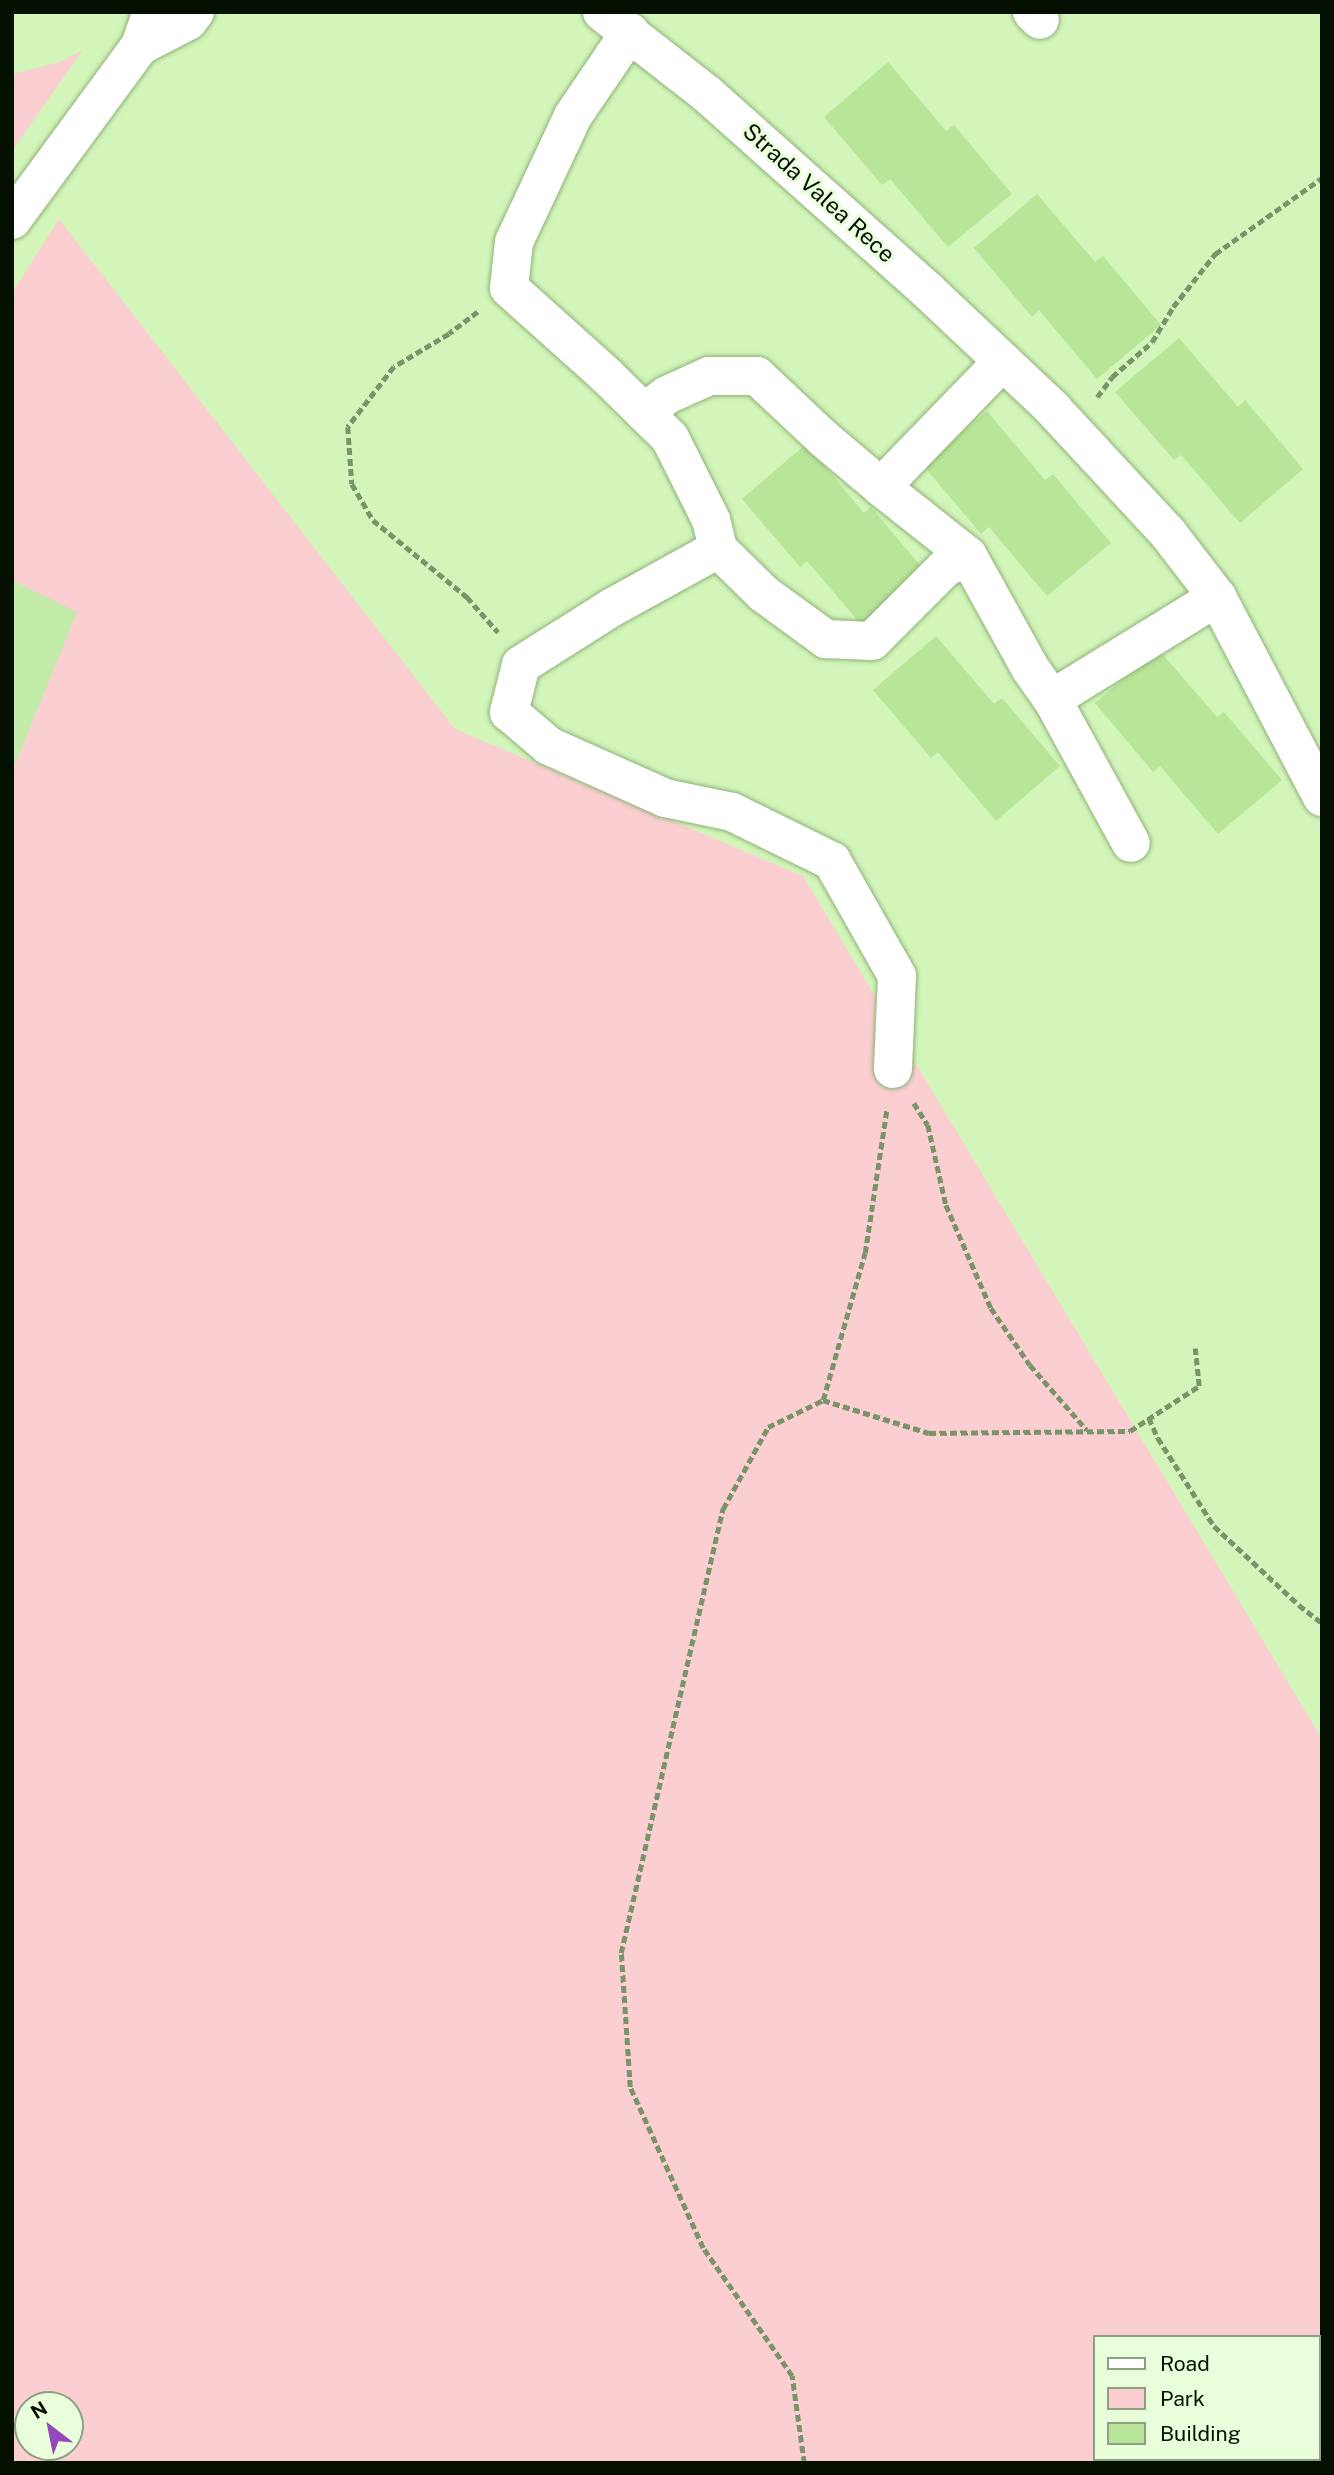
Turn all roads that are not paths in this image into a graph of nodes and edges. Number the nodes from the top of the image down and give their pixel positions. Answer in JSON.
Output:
{"nodes":[{"id":1,"x":195,"y":12,"type":"edge"},
{"id":2,"x":616,"y":22,"type":"edge"},
{"id":3,"x":146,"y":29,"type":"edge"},
{"id":4,"x":12,"y":219,"type":"edge"},
{"id":5,"x":1003,"y":361,"type":"junction"},
{"id":6,"x":644,"y":412,"type":"junction"},
{"id":7,"x":881,"y":487,"type":"junction"},
{"id":8,"x":718,"y":549,"type":"junction"},
{"id":9,"x":968,"y":556,"type":"junction"},
{"id":10,"x":1217,"y":597,"type":"junction"},
{"id":11,"x":1052,"y":699,"type":"junction"},
{"id":12,"x":1322,"y":797,"type":"edge"},
{"id":13,"x":1131,"y":843,"type":"dead end"},
{"id":14,"x":893,"y":1069,"type":"road end"}],
"edges":[{"from":1,"to":3,"type":"street"},
{"from":2,"to":5,"type":"street","name":"Strada Valea Rece"},
{"from":2,"to":6,"type":"street","name":"Strada Valea Rece"},
{"from":3,"to":4,"type":"street"},
{"from":5,"to":7,"type":"street"},
{"from":5,"to":10,"type":"street","name":"Strada Valea Rece"},
{"from":6,"to":7,"type":"street"},
{"from":6,"to":8,"type":"street"},
{"from":7,"to":9,"type":"street"},
{"from":8,"to":9,"type":"street"},
{"from":8,"to":14,"type":"street"},
{"from":9,"to":11,"type":"street"},
{"from":10,"to":11,"type":"street"},
{"from":10,"to":12,"type":"street","name":"Strada Valea Rece"},
{"from":11,"to":13,"type":"street"}]}
